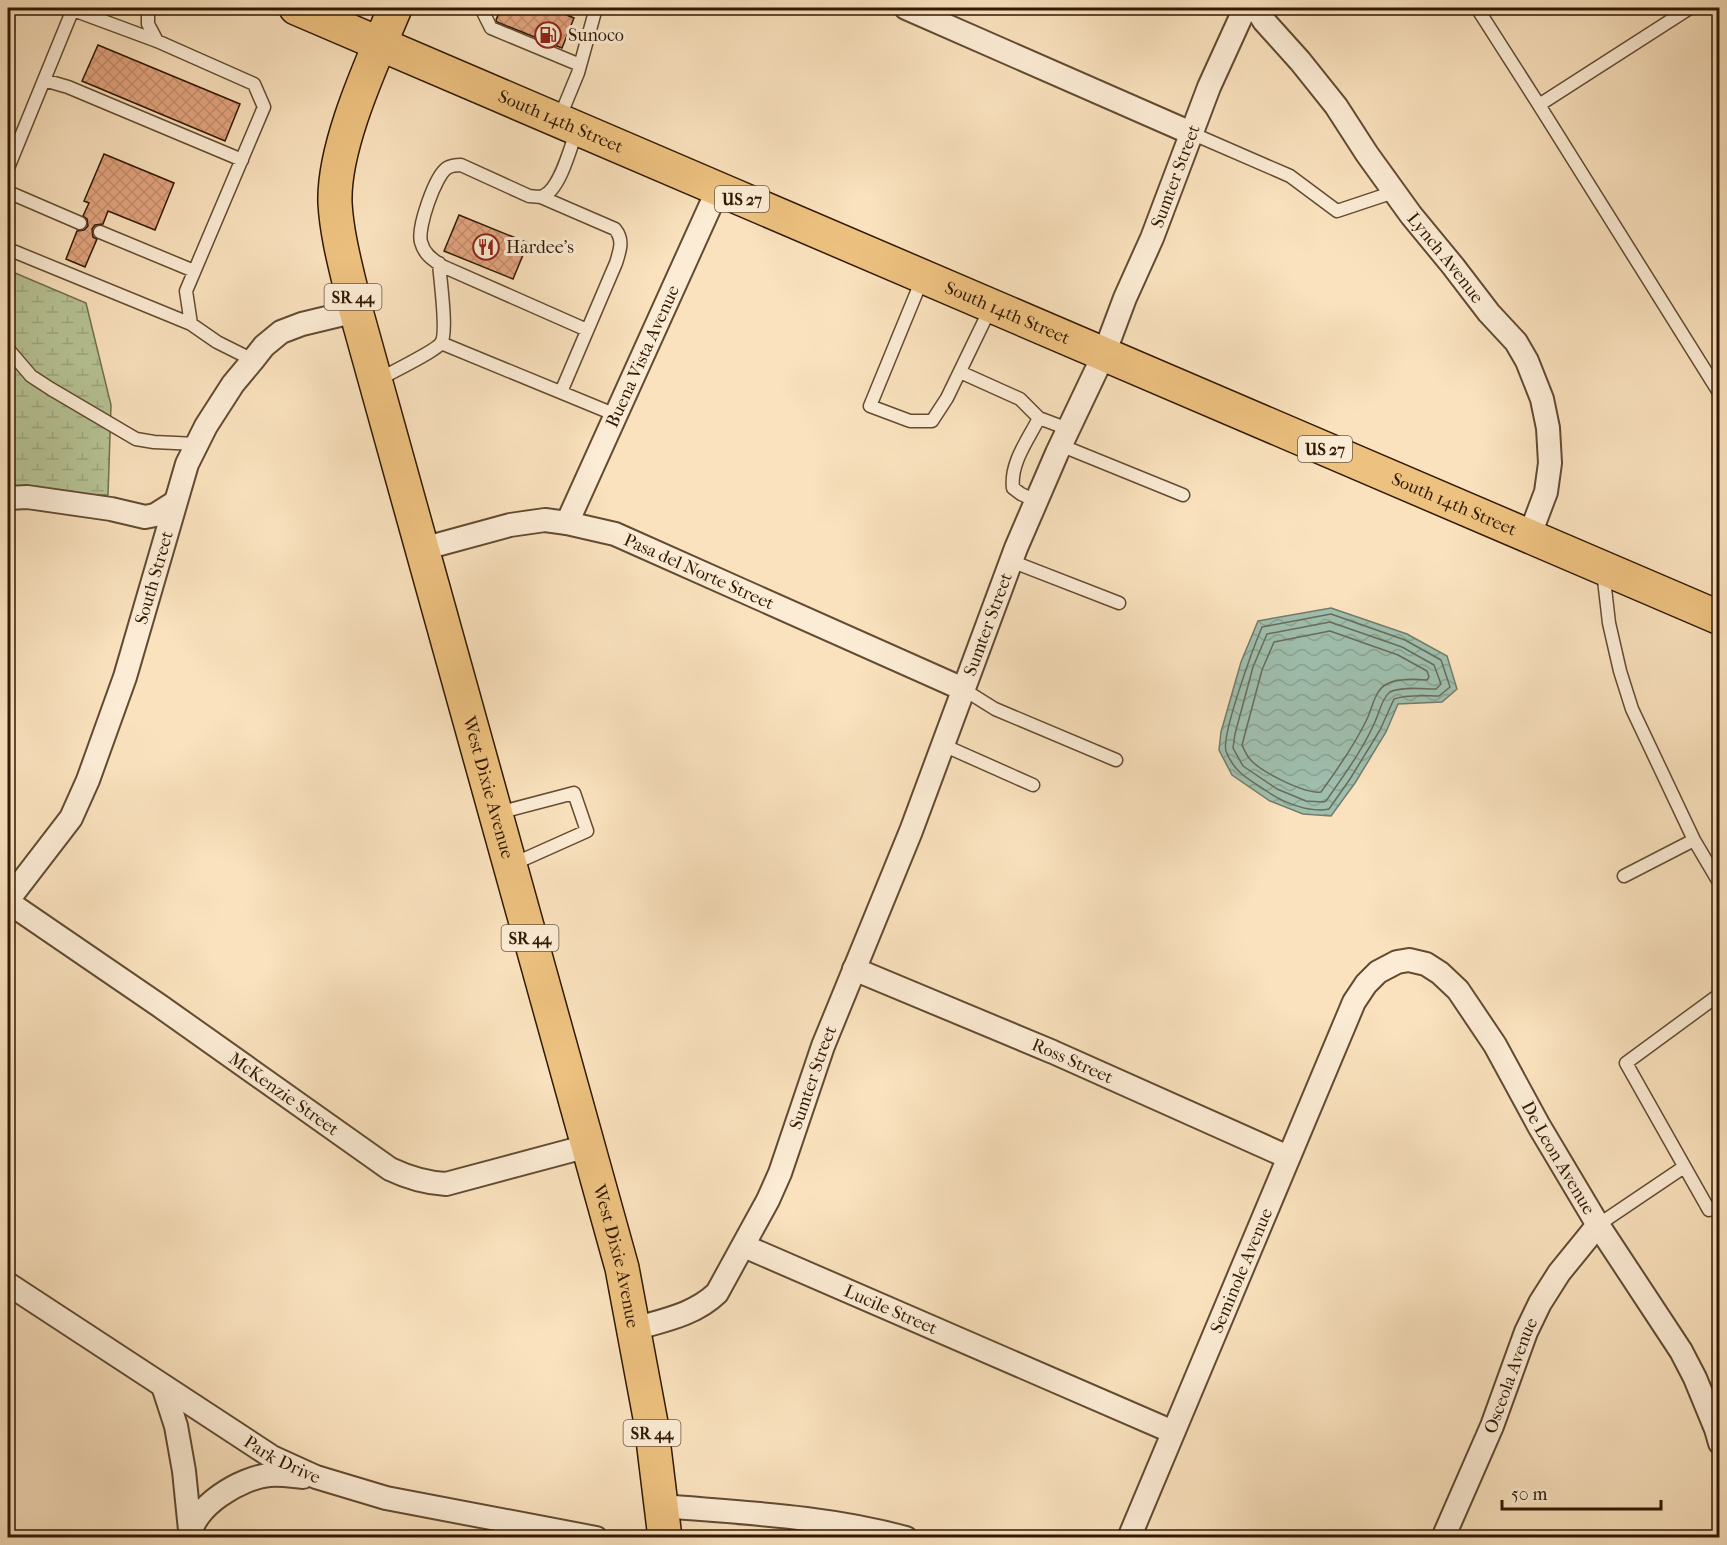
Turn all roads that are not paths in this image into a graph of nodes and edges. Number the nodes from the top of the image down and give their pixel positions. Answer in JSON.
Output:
{"nodes":[{"id":1,"x":70,"y":8,"type":"edge"},
{"id":2,"x":148,"y":8,"type":"edge"},
{"id":3,"x":296,"y":8,"type":"edge"},
{"id":4,"x":395,"y":8,"type":"edge"},
{"id":5,"x":484,"y":8,"type":"edge"},
{"id":6,"x":596,"y":8,"type":"edge"},
{"id":7,"x":906,"y":8,"type":"edge"},
{"id":8,"x":945,"y":8,"type":"edge"},
{"id":9,"x":1245,"y":8,"type":"edge"},
{"id":10,"x":1256,"y":8,"type":"edge"},
{"id":11,"x":1477,"y":8,"type":"edge"},
{"id":12,"x":1690,"y":8,"type":"edge"},
{"id":13,"x":956,"y":28,"type":"junction"},
{"id":14,"x":157,"y":41,"type":"junction"},
{"id":15,"x":380,"y":43,"type":"junction"},
{"id":16,"x":580,"y":65,"type":"junction"},
{"id":17,"x":44,"y":80,"type":"junction"},
{"id":18,"x":1539,"y":105,"type":"junction"},
{"id":19,"x":568,"y":124,"type":"junction"},
{"id":20,"x":1191,"y":133,"type":"junction"},
{"id":21,"x":242,"y":160,"type":"junction"},
{"id":22,"x":8,"y":168,"type":"edge"},
{"id":23,"x":718,"y":189,"type":"junction"},
{"id":24,"x":8,"y":192,"type":"edge"},
{"id":25,"x":1394,"y":192,"type":"junction"},
{"id":26,"x":541,"y":198,"type":"junction"},
{"id":27,"x":80,"y":224,"type":"dead end"},
{"id":28,"x":100,"y":232,"type":"dead end"},
{"id":29,"x":8,"y":249,"type":"edge"},
{"id":30,"x":439,"y":263,"type":"junction"},
{"id":31,"x":194,"y":271,"type":"junction"},
{"id":32,"x":923,"y":277,"type":"junction"},
{"id":33,"x":992,"y":306,"type":"junction"},
{"id":34,"x":356,"y":310,"type":"junction"},
{"id":35,"x":191,"y":324,"type":"junction"},
{"id":36,"x":587,"y":330,"type":"junction"},
{"id":37,"x":441,"y":343,"type":"junction"},
{"id":38,"x":8,"y":350,"type":"edge"},
{"id":39,"x":1104,"y":354,"type":"junction"},
{"id":40,"x":253,"y":360,"type":"junction"},
{"id":41,"x":960,"y":372,"type":"junction"},
{"id":42,"x":375,"y":381,"type":"junction"},
{"id":43,"x":561,"y":392,"type":"junction"},
{"id":44,"x":1719,"y":394,"type":"edge"},
{"id":45,"x":616,"y":415,"type":"junction"},
{"id":46,"x":1039,"y":418,"type":"junction"},
{"id":47,"x":1064,"y":437,"type":"junction"},
{"id":48,"x":197,"y":444,"type":"junction"},
{"id":49,"x":1183,"y":495,"type":"dead end"},
{"id":50,"x":8,"y":498,"type":"edge"},
{"id":51,"x":1036,"y":501,"type":"junction"},
{"id":52,"x":174,"y":503,"type":"junction"},
{"id":53,"x":567,"y":523,"type":"junction"},
{"id":54,"x":1529,"y":537,"type":"junction"},
{"id":55,"x":422,"y":549,"type":"junction"},
{"id":56,"x":1011,"y":561,"type":"junction"},
{"id":57,"x":1602,"y":568,"type":"junction"},
{"id":58,"x":1119,"y":603,"type":"dead end"},
{"id":59,"x":1719,"y":618,"type":"edge"},
{"id":60,"x":963,"y":689,"type":"junction"},
{"id":61,"x":943,"y":745,"type":"junction"},
{"id":62,"x":1116,"y":760,"type":"dead end"},
{"id":63,"x":1033,"y":785,"type":"dead end"},
{"id":64,"x":496,"y":814,"type":"junction"},
{"id":65,"x":1694,"y":840,"type":"junction"},
{"id":66,"x":510,"y":866,"type":"junction"},
{"id":67,"x":1624,"y":876,"type":"dead end"},
{"id":68,"x":1719,"y":884,"type":"edge"},
{"id":69,"x":8,"y":901,"type":"edge"},
{"id":70,"x":854,"y":969,"type":"junction"},
{"id":71,"x":1719,"y":994,"type":"edge"},
{"id":72,"x":1353,"y":1004,"type":"joint"},
{"id":73,"x":588,"y":1146,"type":"junction"},
{"id":74,"x":1288,"y":1157,"type":"junction"},
{"id":75,"x":1684,"y":1167,"type":"junction"},
{"id":76,"x":1719,"y":1204,"type":"edge"},
{"id":77,"x":1598,"y":1225,"type":"junction"},
{"id":78,"x":744,"y":1246,"type":"junction"},
{"id":79,"x":8,"y":1284,"type":"edge"},
{"id":80,"x":634,"y":1329,"type":"junction"},
{"id":81,"x":163,"y":1386,"type":"junction"},
{"id":82,"x":1173,"y":1432,"type":"junction"},
{"id":83,"x":1719,"y":1443,"type":"edge"},
{"id":84,"x":316,"y":1477,"type":"junction"},
{"id":85,"x":663,"y":1522,"type":"edge"},
{"id":86,"x":190,"y":1534,"type":"edge"},
{"id":87,"x":596,"y":1538,"type":"edge"},
{"id":88,"x":906,"y":1538,"type":"edge"},
{"id":89,"x":1129,"y":1538,"type":"edge"},
{"id":90,"x":1443,"y":1538,"type":"edge"}],
"edges":[{"from":1,"to":14,"type":"lane"},
{"from":1,"to":17,"type":"lane"},
{"from":2,"to":14,"type":"lane"},
{"from":3,"to":15,"type":"main road","name":"South 14th Street","number":"US 27"},
{"from":4,"to":15,"type":"main road","number":"SR 44"},
{"from":5,"to":16,"type":"lane"},
{"from":6,"to":16,"type":"lane"},
{"from":7,"to":13,"type":"street"},
{"from":8,"to":13,"type":"street"},
{"from":9,"to":20,"type":"street","name":"Sumter Street"},
{"from":10,"to":25,"type":"street","name":"Lynch Avenue"},
{"from":11,"to":18,"type":"lane"},
{"from":12,"to":18,"type":"lane"},
{"from":13,"to":20,"type":"street"},
{"from":14,"to":21,"type":"lane"},
{"from":15,"to":19,"type":"main road","name":"South 14th Street","number":"US 27"},
{"from":15,"to":34,"type":"main road","name":"West Dixie Avenue","number":"SR 44"},
{"from":16,"to":19,"type":"lane"},
{"from":17,"to":21,"type":"lane"},
{"from":17,"to":22,"type":"lane"},
{"from":18,"to":44,"type":"lane"},
{"from":19,"to":23,"type":"main road","name":"South 14th Street","number":"US 27"},
{"from":19,"to":26,"type":"lane"},
{"from":20,"to":25,"type":"lane"},
{"from":20,"to":39,"type":"street","name":"Sumter Street"},
{"from":21,"to":31,"type":"lane"},
{"from":23,"to":32,"type":"main road","name":"South 14th Street","number":"US 27"},
{"from":23,"to":45,"type":"street","name":"Buena Vista Avenue"},
{"from":24,"to":27,"type":"lane"},
{"from":25,"to":54,"type":"street","name":"Lynch Avenue"},
{"from":26,"to":30,"type":"lane"},
{"from":26,"to":36,"type":"lane"},
{"from":28,"to":31,"type":"lane"},
{"from":29,"to":35,"type":"lane"},
{"from":30,"to":36,"type":"lane"},
{"from":30,"to":37,"type":"lane"},
{"from":31,"to":35,"type":"lane"},
{"from":32,"to":33,"type":"main road","name":"South 14th Street","number":"US 27"},
{"from":32,"to":41,"type":"lane"},
{"from":33,"to":39,"type":"main road","name":"South 14th Street","number":"US 27"},
{"from":33,"to":41,"type":"lane"},
{"from":34,"to":40,"type":"street","name":"South Street"},
{"from":34,"to":42,"type":"main road","name":"West Dixie Avenue","number":"SR 44"},
{"from":35,"to":40,"type":"lane"},
{"from":36,"to":43,"type":"lane"},
{"from":37,"to":42,"type":"lane"},
{"from":37,"to":43,"type":"lane"},
{"from":38,"to":48,"type":"lane"},
{"from":39,"to":47,"type":"street","name":"Sumter Street"},
{"from":39,"to":54,"type":"main road","name":"South 14th Street","number":"US 27"},
{"from":40,"to":48,"type":"street","name":"South Street"},
{"from":41,"to":46,"type":"lane"},
{"from":42,"to":55,"type":"main road","name":"West Dixie Avenue","number":"SR 44"},
{"from":43,"to":45,"type":"lane"},
{"from":45,"to":53,"type":"street","name":"Buena Vista Avenue"},
{"from":46,"to":47,"type":"lane"},
{"from":46,"to":51,"type":"lane"},
{"from":47,"to":49,"type":"lane"},
{"from":47,"to":51,"type":"street","name":"Sumter Street"},
{"from":48,"to":52,"type":"street","name":"South Street"},
{"from":50,"to":52,"type":"street"},
{"from":51,"to":56,"type":"street","name":"Sumter Street"},
{"from":52,"to":69,"type":"street","name":"South Street"},
{"from":53,"to":55,"type":"street","name":"Pasa del Norte Street"},
{"from":53,"to":60,"type":"street","name":"Pasa del Norte Street"},
{"from":54,"to":57,"type":"main road","name":"South 14th Street","number":"US 27"},
{"from":55,"to":64,"type":"main road","name":"West Dixie Avenue","number":"SR 44"},
{"from":56,"to":58,"type":"lane"},
{"from":56,"to":60,"type":"street","name":"Sumter Street"},
{"from":57,"to":59,"type":"main road","name":"South 14th Street","number":"US 27"},
{"from":57,"to":65,"type":"lane"},
{"from":60,"to":61,"type":"street","name":"Sumter Street"},
{"from":60,"to":62,"type":"lane"},
{"from":61,"to":63,"type":"lane"},
{"from":61,"to":70,"type":"street","name":"Sumter Street"},
{"from":64,"to":66,"type":"main road","name":"West Dixie Avenue","number":"SR 44"},
{"from":64,"to":66,"type":"lane"},
{"from":65,"to":67,"type":"lane"},
{"from":65,"to":68,"type":"lane"},
{"from":66,"to":73,"type":"main road","name":"West Dixie Avenue","number":"SR 44"},
{"from":69,"to":73,"type":"street","name":"McKenzie Street"},
{"from":70,"to":74,"type":"street","name":"Ross Street"},
{"from":70,"to":78,"type":"street","name":"Sumter Street"},
{"from":71,"to":75,"type":"lane"},
{"from":72,"to":74,"type":"street","name":"Seminole Avenue"},
{"from":72,"to":77,"type":"street","name":"De Leon Avenue"},
{"from":73,"to":80,"type":"main road","name":"West Dixie Avenue","number":"SR 44"},
{"from":74,"to":82,"type":"street","name":"Seminole Avenue"},
{"from":75,"to":76,"type":"lane"},
{"from":75,"to":77,"type":"lane"},
{"from":77,"to":83,"type":"street","name":"De Leon Avenue"},
{"from":77,"to":90,"type":"street","name":"Osceola Avenue"},
{"from":78,"to":80,"type":"street"},
{"from":78,"to":82,"type":"street","name":"Lucile Street"},
{"from":79,"to":81,"type":"street","name":"Park Drive"},
{"from":80,"to":85,"type":"main road","name":"West Dixie Avenue","number":"SR 44"},
{"from":81,"to":84,"type":"street","name":"Park Drive"},
{"from":81,"to":86,"type":"street"},
{"from":82,"to":89,"type":"street","name":"Seminole Avenue"},
{"from":84,"to":86,"type":"street"},
{"from":84,"to":87,"type":"street","name":"Park Drive"},
{"from":85,"to":88,"type":"street"}]}
